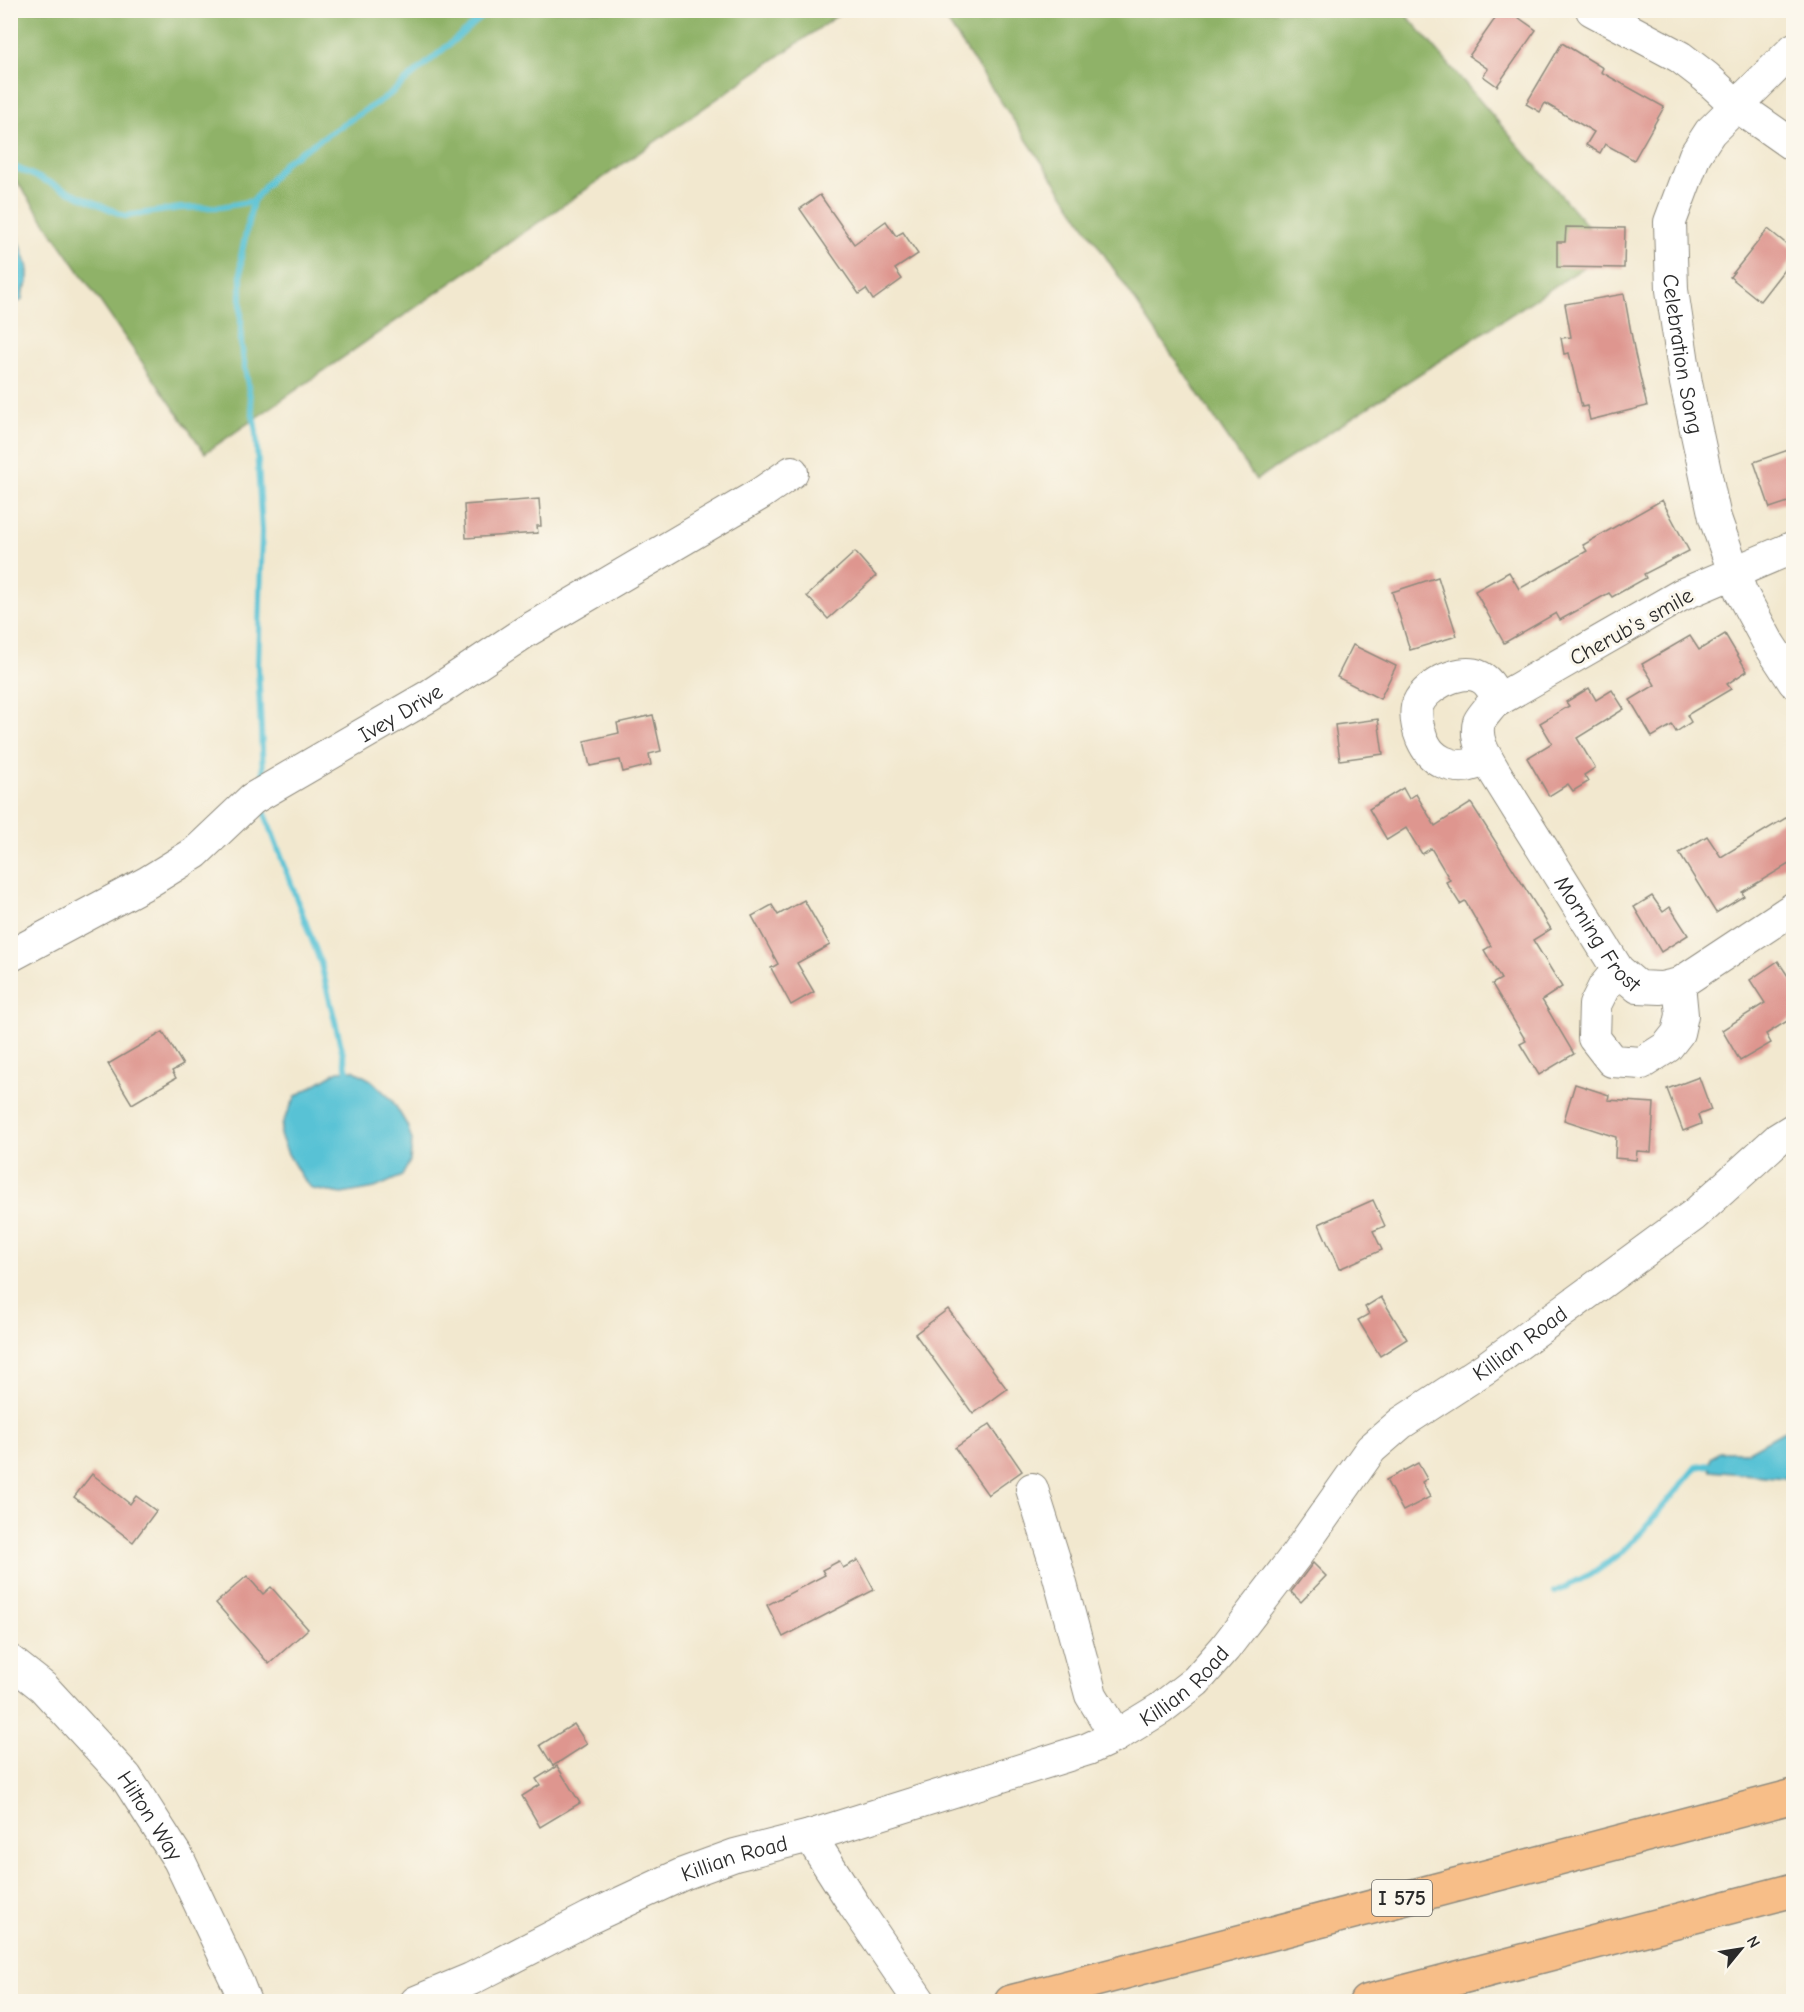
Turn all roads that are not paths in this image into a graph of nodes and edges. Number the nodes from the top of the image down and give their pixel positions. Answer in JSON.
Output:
{"nodes":[{"id":1,"x":1592,"y":10,"type":"edge"},
{"id":2,"x":1794,"y":50,"type":"edge"},
{"id":3,"x":1737,"y":106,"type":"junction"},
{"id":4,"x":1794,"y":146,"type":"edge"},
{"id":5,"x":792,"y":472,"type":"dead end"},
{"id":6,"x":1794,"y":548,"type":"edge"},
{"id":7,"x":1735,"y":573,"type":"junction"},
{"id":8,"x":1794,"y":682,"type":"edge"},
{"id":9,"x":1489,"y":711,"type":"junction"},
{"id":10,"x":1486,"y":757,"type":"junction"},
{"id":11,"x":1794,"y":908,"type":"edge"},
{"id":12,"x":10,"y":956,"type":"edge"},
{"id":13,"x":1618,"y":970,"type":"junction"},
{"id":14,"x":1679,"y":984,"type":"junction"},
{"id":15,"x":1794,"y":1129,"type":"edge"},
{"id":16,"x":1032,"y":1489,"type":"dead end"},
{"id":17,"x":10,"y":1661,"type":"edge"},
{"id":18,"x":1116,"y":1736,"type":"junction"},
{"id":19,"x":1794,"y":1796,"type":"edge"},
{"id":20,"x":810,"y":1836,"type":"junction"},
{"id":21,"x":1794,"y":1890,"type":"edge"},
{"id":22,"x":1794,"y":1897,"type":"edge"},
{"id":23,"x":1730,"y":1908,"type":"junction"},
{"id":24,"x":244,"y":2001,"type":"edge"},
{"id":25,"x":416,"y":2001,"type":"edge"},
{"id":26,"x":920,"y":2001,"type":"edge"},
{"id":27,"x":1011,"y":2001,"type":"edge"},
{"id":28,"x":1366,"y":2001,"type":"edge"}],
"edges":[{"from":1,"to":3,"type":"street"},
{"from":2,"to":3,"type":"street","name":"Celebration Song"},
{"from":3,"to":4,"type":"street"},
{"from":3,"to":7,"type":"street","name":"Celebration Song"},
{"from":5,"to":12,"type":"street","name":"Ivey Drive"},
{"from":6,"to":7,"type":"street","name":"Cherub's smile"},
{"from":7,"to":8,"type":"street","name":"Celebration Song"},
{"from":7,"to":9,"type":"street","name":"Cherub's smile"},
{"from":9,"to":10,"type":"street","name":"Morning Frost"},
{"from":9,"to":10,"type":"street"},
{"from":10,"to":13,"type":"street","name":"Morning Frost"},
{"from":11,"to":14,"type":"street","name":"Morning Frost"},
{"from":13,"to":14,"type":"street","name":"Morning Frost"},
{"from":13,"to":14,"type":"street"},
{"from":15,"to":18,"type":"street","name":"Killian Road"},
{"from":16,"to":18,"type":"street"},
{"from":17,"to":24,"type":"street","name":"Hilton Way"},
{"from":18,"to":20,"type":"street","name":"Killian Road"},
{"from":19,"to":27,"type":"highway","number":"I 575"},
{"from":20,"to":25,"type":"street","name":"Killian Road"},
{"from":20,"to":26,"type":"street"},
{"from":21,"to":23,"type":"highway"},
{"from":22,"to":23,"type":"highway"},
{"from":23,"to":28,"type":"highway"}]}
